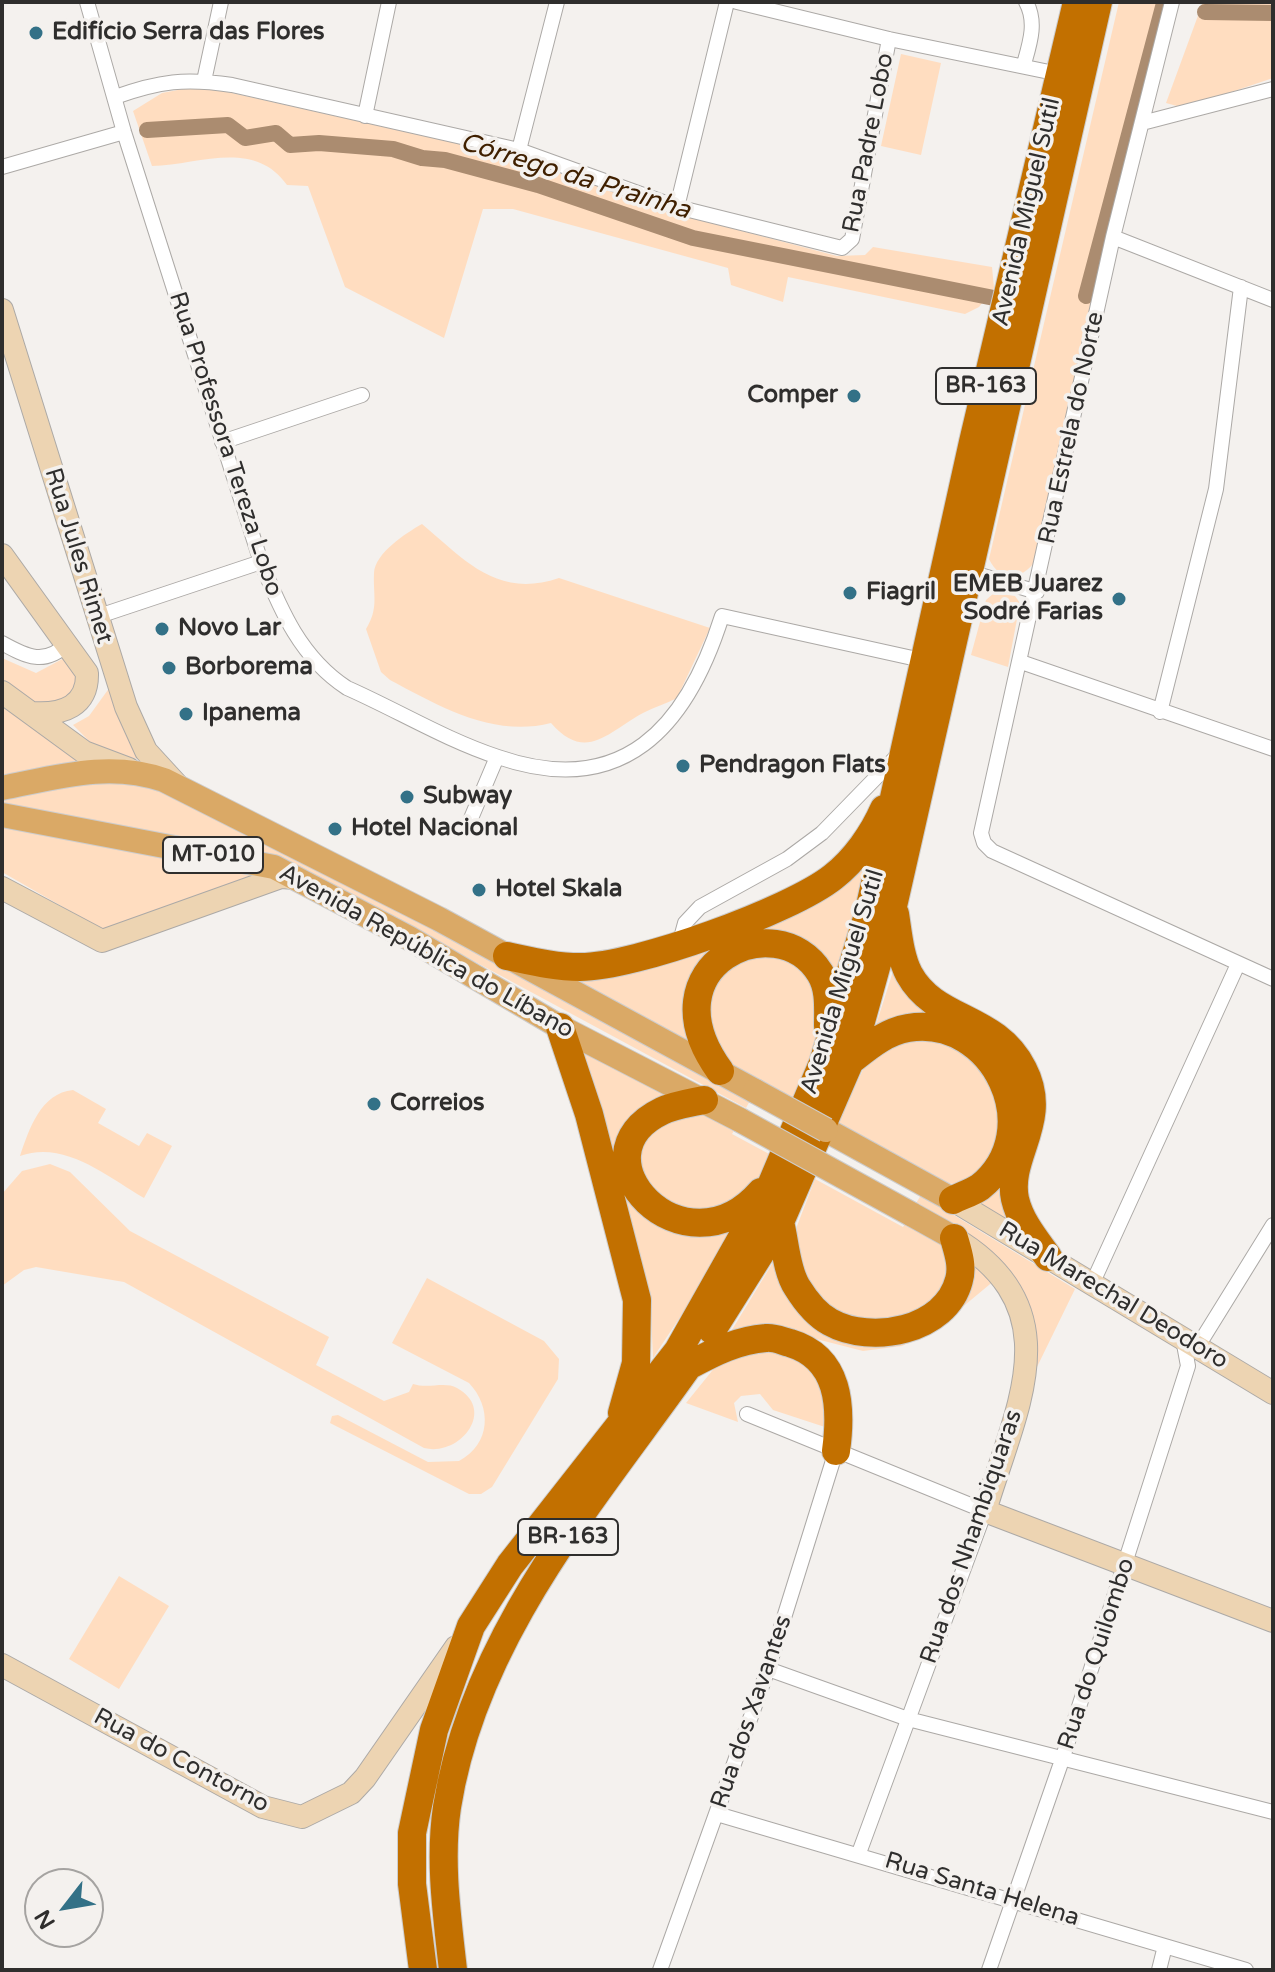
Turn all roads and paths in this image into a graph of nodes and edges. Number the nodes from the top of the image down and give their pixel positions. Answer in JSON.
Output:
{"nodes":[{"id":1,"x":87,"y":2,"type":"edge"},
{"id":2,"x":221,"y":2,"type":"edge"},
{"id":3,"x":389,"y":2,"type":"edge"},
{"id":4,"x":557,"y":2,"type":"edge"},
{"id":5,"x":727,"y":2,"type":"edge"},
{"id":6,"x":737,"y":2,"type":"edge"},
{"id":7,"x":1026,"y":2,"type":"edge"},
{"id":8,"x":1077,"y":2,"type":"edge"},
{"id":9,"x":1098,"y":2,"type":"edge"},
{"id":10,"x":1172,"y":2,"type":"edge"},
{"id":11,"x":889,"y":39,"type":"junction"},
{"id":12,"x":1024,"y":64,"type":"junction"},
{"id":13,"x":1059,"y":74,"type":"junction"},
{"id":14,"x":204,"y":81,"type":"junction"},
{"id":15,"x":1273,"y":89,"type":"edge"},
{"id":16,"x":115,"y":97,"type":"junction"},
{"id":17,"x":365,"y":116,"type":"junction"},
{"id":18,"x":1142,"y":123,"type":"junction"},
{"id":19,"x":124,"y":132,"type":"junction"},
{"id":20,"x":519,"y":150,"type":"junction"},
{"id":21,"x":2,"y":167,"type":"edge"},
{"id":22,"x":677,"y":207,"type":"junction"},
{"id":23,"x":1113,"y":237,"type":"junction"},
{"id":24,"x":1241,"y":287,"type":"junction"},
{"id":25,"x":1273,"y":300,"type":"edge"},
{"id":26,"x":2,"y":310,"type":"edge"},
{"id":27,"x":362,"y":395,"type":"dead end"},
{"id":28,"x":222,"y":442,"type":"junction"},
{"id":29,"x":2,"y":555,"type":"edge"},
{"id":30,"x":261,"y":562,"type":"junction"},
{"id":31,"x":970,"y":572,"type":"junction"},
{"id":32,"x":1037,"y":592,"type":"junction"},
{"id":33,"x":96,"y":617,"type":"junction"},
{"id":34,"x":2,"y":643,"type":"edge"},
{"id":35,"x":68,"y":643,"type":"junction"},
{"id":36,"x":926,"y":661,"type":"junction"},
{"id":37,"x":1021,"y":662,"type":"junction"},
{"id":38,"x":2,"y":692,"type":"edge"},
{"id":39,"x":1160,"y":712,"type":"junction"},
{"id":40,"x":33,"y":713,"type":"junction"},
{"id":41,"x":908,"y":743,"type":"junction"},
{"id":42,"x":1273,"y":749,"type":"edge"},
{"id":43,"x":497,"y":757,"type":"junction"},
{"id":44,"x":134,"y":771,"type":"junction"},
{"id":45,"x":901,"y":772,"type":"junction"},
{"id":46,"x":180,"y":787,"type":"junction"},
{"id":47,"x":2,"y":788,"type":"edge"},
{"id":48,"x":2,"y":815,"type":"edge"},
{"id":49,"x":469,"y":823,"type":"dead end"},
{"id":50,"x":296,"y":878,"type":"junction"},
{"id":51,"x":2,"y":888,"type":"edge"},
{"id":52,"x":893,"y":906,"type":"junction"},
{"id":53,"x":678,"y":946,"type":"junction"},
{"id":54,"x":507,"y":956,"type":"junction"},
{"id":55,"x":1238,"y":964,"type":"junction"},
{"id":56,"x":1273,"y":979,"type":"edge"},
{"id":57,"x":560,"y":1027,"type":"junction"},
{"id":58,"x":839,"y":1054,"type":"junction"},
{"id":59,"x":720,"y":1071,"type":"junction"},
{"id":60,"x":704,"y":1100,"type":"junction"},
{"id":61,"x":777,"y":1173,"type":"junction"},
{"id":62,"x":953,"y":1200,"type":"junction"},
{"id":63,"x":780,"y":1222,"type":"junction"},
{"id":64,"x":1273,"y":1225,"type":"edge"},
{"id":65,"x":954,"y":1238,"type":"junction"},
{"id":66,"x":1048,"y":1257,"type":"junction"},
{"id":67,"x":1093,"y":1282,"type":"junction"},
{"id":68,"x":1190,"y":1340,"type":"junction"},
{"id":69,"x":690,"y":1365,"type":"junction"},
{"id":70,"x":1250,"y":1378,"type":"junction"},
{"id":71,"x":1273,"y":1380,"type":"edge"},
{"id":72,"x":1273,"y":1393,"type":"edge"},
{"id":73,"x":747,"y":1414,"type":"dead end"},
{"id":74,"x":606,"y":1443,"type":"junction"},
{"id":75,"x":836,"y":1451,"type":"junction"},
{"id":76,"x":985,"y":1511,"type":"junction"},
{"id":77,"x":1125,"y":1567,"type":"junction"},
{"id":78,"x":1273,"y":1621,"type":"edge"},
{"id":79,"x":471,"y":1626,"type":"junction"},
{"id":80,"x":2,"y":1665,"type":"edge"},
{"id":81,"x":768,"y":1669,"type":"junction"},
{"id":82,"x":908,"y":1719,"type":"junction"},
{"id":83,"x":1062,"y":1760,"type":"junction"},
{"id":84,"x":1273,"y":1812,"type":"edge"},
{"id":85,"x":717,"y":1814,"type":"junction"},
{"id":86,"x":859,"y":1853,"type":"junction"},
{"id":87,"x":1015,"y":1900,"type":"junction"},
{"id":88,"x":1165,"y":1946,"type":"junction"},
{"id":89,"x":423,"y":1970,"type":"edge"},
{"id":90,"x":453,"y":1970,"type":"edge"},
{"id":91,"x":660,"y":1970,"type":"edge"},
{"id":92,"x":989,"y":1970,"type":"edge"},
{"id":93,"x":1159,"y":1970,"type":"edge"},
{"id":94,"x":1246,"y":1970,"type":"edge"}],
"edges":[{"from":1,"to":16,"type":"street","name":"Rua Professora Tereza Lobo"},
{"from":2,"to":14,"type":"street"},
{"from":3,"to":17,"type":"street"},
{"from":4,"to":20,"type":"street"},
{"from":5,"to":22,"type":"street"},
{"from":6,"to":11,"type":"street"},
{"from":7,"to":12,"type":"street"},
{"from":8,"to":13,"type":"highway","name":"Avenida Miguel Sutil","number":"BR-163"},
{"from":9,"to":31,"type":"highway","name":"Avenida Miguel Sutil","number":"BR-163"},
{"from":10,"to":18,"type":"street","name":"Rua Estrela do Norte"},
{"from":11,"to":12,"type":"street"},
{"from":11,"to":22,"type":"street","name":"Rua Padre Lobo"},
{"from":12,"to":13,"type":"street"},
{"from":13,"to":36,"type":"highway","name":"Avenida Miguel Sutil","number":"BR-163"},
{"from":14,"to":16,"type":"street"},
{"from":14,"to":17,"type":"street"},
{"from":15,"to":18,"type":"street"},
{"from":16,"to":19,"type":"street","name":"Rua Professora Tereza Lobo"},
{"from":17,"to":20,"type":"street"},
{"from":18,"to":23,"type":"street","name":"Rua Estrela do Norte"},
{"from":19,"to":21,"type":"street"},
{"from":19,"to":28,"type":"street","name":"Rua Professora Tereza Lobo"},
{"from":20,"to":22,"type":"street"},
{"from":23,"to":24,"type":"street"},
{"from":23,"to":32,"type":"street","name":"Rua Estrela do Norte"},
{"from":24,"to":25,"type":"street"},
{"from":24,"to":39,"type":"street"},
{"from":26,"to":33,"type":"street","name":"Rua Jules Rimet"},
{"from":27,"to":28,"type":"street"},
{"from":28,"to":30,"type":"street","name":"Rua Professora Tereza Lobo"},
{"from":29,"to":35,"type":"street"},
{"from":30,"to":33,"type":"street"},
{"from":30,"to":43,"type":"street","name":"Rua Professora Tereza Lobo"},
{"from":31,"to":32,"type":"street"},
{"from":31,"to":52,"type":"highway","name":"Avenida Miguel Sutil","number":"BR-163"},
{"from":32,"to":37,"type":"street","name":"Rua Estrela do Norte"},
{"from":33,"to":46,"type":"street","name":"Rua Jules Rimet"},
{"from":34,"to":35,"type":"street"},
{"from":35,"to":40,"type":"street"},
{"from":36,"to":41,"type":"highway","name":"Avenida Miguel Sutil","number":"BR-163"},
{"from":36,"to":43,"type":"street","name":"Rua Professora Tereza Lobo"},
{"from":37,"to":39,"type":"street"},
{"from":37,"to":55,"type":"street","name":"Rua Estrela do Norte"},
{"from":38,"to":40,"type":"street"},
{"from":39,"to":42,"type":"street"},
{"from":40,"to":44,"type":"street"},
{"from":41,"to":45,"type":"highway","name":"Avenida Miguel Sutil","number":"BR-163"},
{"from":41,"to":53,"type":"street"},
{"from":43,"to":49,"type":"street"},
{"from":44,"to":46,"type":"main road","name":"Avenida República do Líbano","number":"MT-010"},
{"from":44,"to":47,"type":"main road","name":"Avenida República do Líbano","number":"MT-010"},
{"from":45,"to":53,"type":"highway"},
{"from":45,"to":58,"type":"highway","name":"Avenida Miguel Sutil","number":"BR-163"},
{"from":46,"to":54,"type":"main road","name":"Avenida República do Líbano","number":"MT-010"},
{"from":48,"to":50,"type":"main road","name":"Avenida República do Líbano","number":"MT-010"},
{"from":50,"to":51,"type":"street"},
{"from":50,"to":57,"type":"main road","name":"Avenida República do Líbano","number":"MT-010"},
{"from":52,"to":58,"type":"highway","name":"Avenida Miguel Sutil","number":"BR-163"},
{"from":52,"to":66,"type":"highway"},
{"from":53,"to":54,"type":"highway"},
{"from":54,"to":59,"type":"main road","name":"Avenida República do Líbano","number":"MT-010"},
{"from":55,"to":56,"type":"street"},
{"from":55,"to":67,"type":"street"},
{"from":57,"to":60,"type":"main road","name":"Avenida República do Líbano","number":"MT-010"},
{"from":57,"to":74,"type":"highway"},
{"from":58,"to":59,"type":"highway"},
{"from":58,"to":61,"type":"highway","name":"Avenida Miguel Sutil","number":"BR-163"},
{"from":58,"to":62,"type":"highway"},
{"from":58,"to":63,"type":"highway","name":"Avenida Miguel Sutil","number":"BR-163"},
{"from":59,"to":62,"type":"main road","number":"MT-010","bridge":true},
{"from":60,"to":61,"type":"highway"},
{"from":60,"to":65,"type":"main road","name":"Avenida República do Líbano","number":"MT-010","bridge":true},
{"from":61,"to":74,"type":"highway","name":"Avenida Miguel Sutil"},
{"from":62,"to":66,"type":"street","name":"Rua Marechal Deodoro"},
{"from":63,"to":65,"type":"highway"},
{"from":63,"to":69,"type":"highway","name":"Avenida Miguel Sutil","number":"BR-163"},
{"from":64,"to":68,"type":"street"},
{"from":65,"to":76,"type":"street","name":"Rua dos Nhambiquaras"},
{"from":66,"to":67,"type":"street","name":"Rua Marechal Deodoro"},
{"from":67,"to":68,"type":"street","name":"Rua Marechal Deodoro"},
{"from":68,"to":70,"type":"street","name":"Rua Marechal Deodoro"},
{"from":68,"to":77,"type":"street","name":"Rua do Quilombo"},
{"from":69,"to":75,"type":"highway"},
{"from":69,"to":90,"type":"highway","name":"Avenida Miguel Sutil","number":"BR-163"},
{"from":70,"to":71,"type":"street"},
{"from":70,"to":72,"type":"street","name":"Rua Marechal Deodoro"},
{"from":73,"to":75,"type":"street"},
{"from":74,"to":79,"type":"highway","name":"Avenida Miguel Sutil"},
{"from":75,"to":76,"type":"street"},
{"from":75,"to":81,"type":"street","name":"Rua dos Xavantes"},
{"from":76,"to":77,"type":"street"},
{"from":76,"to":82,"type":"street","name":"Rua dos Nhambiquaras"},
{"from":77,"to":78,"type":"street"},
{"from":77,"to":83,"type":"street","name":"Rua do Quilombo"},
{"from":79,"to":80,"type":"street","name":"Rua do Contorno"},
{"from":79,"to":89,"type":"highway","name":"Avenida Miguel Sutil"},
{"from":81,"to":82,"type":"street"},
{"from":81,"to":85,"type":"street","name":"Rua dos Xavantes"},
{"from":82,"to":83,"type":"street"},
{"from":82,"to":86,"type":"street","name":"Rua dos Nhambiquaras"},
{"from":83,"to":84,"type":"street"},
{"from":83,"to":87,"type":"street","name":"Rua do Quilombo"},
{"from":85,"to":86,"type":"street","name":"Rua Santa Helena"},
{"from":85,"to":91,"type":"street","name":"Rua dos Xavantes"},
{"from":86,"to":87,"type":"street","name":"Rua Santa Helena"},
{"from":87,"to":88,"type":"street","name":"Rua Santa Helena"},
{"from":87,"to":92,"type":"street","name":"Rua do Quilombo"},
{"from":88,"to":93,"type":"street"},
{"from":88,"to":94,"type":"street","name":"Rua Santa Helena"}]}
